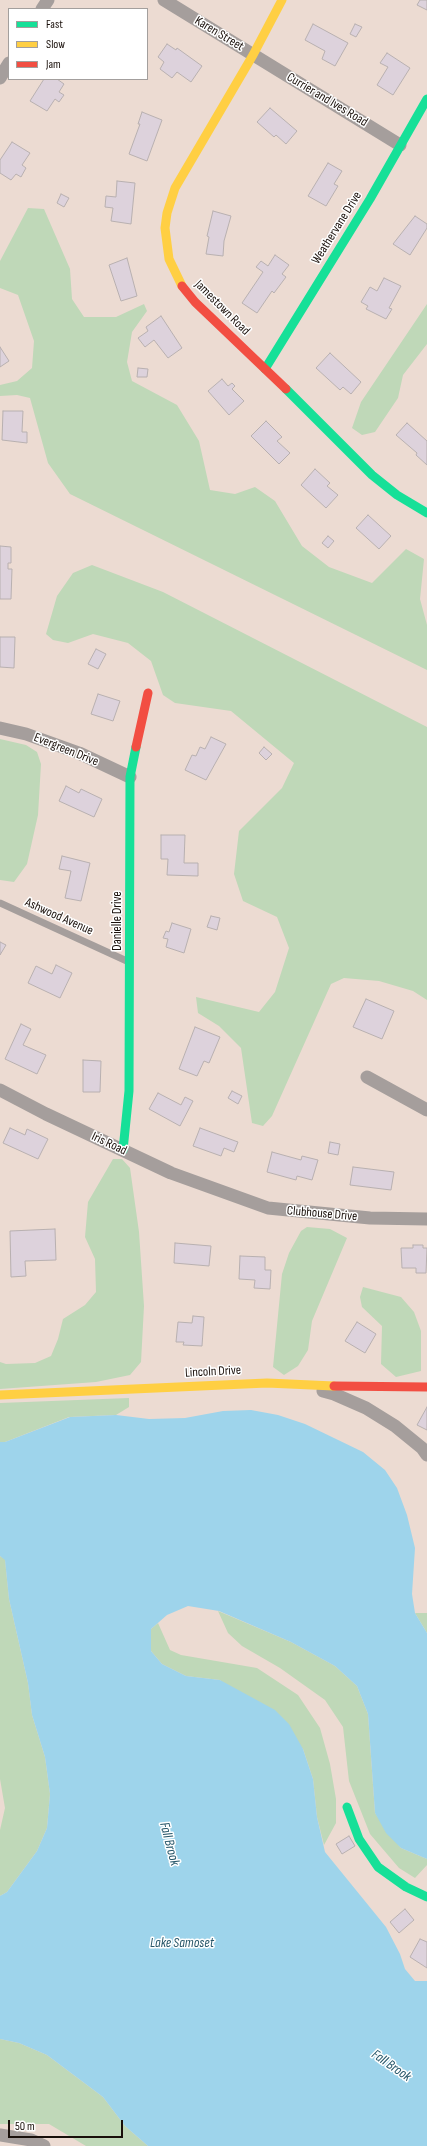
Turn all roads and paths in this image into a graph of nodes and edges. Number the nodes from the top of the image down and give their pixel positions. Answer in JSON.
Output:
{"nodes":[{"id":1,"x":164,"y":0,"type":"edge"},
{"id":2,"x":282,"y":0,"type":"edge"},
{"id":3,"x":253,"y":54,"type":"junction"},
{"id":4,"x":8,"y":65,"type":"edge"},
{"id":5,"x":0,"y":78,"type":"edge"},
{"id":6,"x":427,"y":98,"type":"edge"},
{"id":7,"x":400,"y":145,"type":"junction"},
{"id":8,"x":265,"y":369,"type":"junction"},
{"id":9,"x":427,"y":512,"type":"edge"},
{"id":10,"x":148,"y":693,"type":"dead end"},
{"id":11,"x":0,"y":728,"type":"edge"},
{"id":12,"x":130,"y":777,"type":"junction"},
{"id":13,"x":0,"y":903,"type":"edge"},
{"id":14,"x":131,"y":963,"type":"junction"},
{"id":15,"x":367,"y":1077,"type":"dead end"},
{"id":16,"x":0,"y":1090,"type":"edge"},
{"id":17,"x":427,"y":1110,"type":"edge"},
{"id":18,"x":123,"y":1150,"type":"junction"},
{"id":19,"x":220,"y":1191,"type":"joint"},
{"id":20,"x":427,"y":1219,"type":"edge"},
{"id":21,"x":301,"y":1386,"type":"junction"},
{"id":22,"x":427,"y":1387,"type":"edge"},
{"id":23,"x":0,"y":1395,"type":"edge"},
{"id":24,"x":427,"y":1455,"type":"edge"},
{"id":25,"x":347,"y":1807,"type":"dead end"},
{"id":26,"x":427,"y":1897,"type":"edge"},
{"id":27,"x":0,"y":2135,"type":"edge"},
{"id":28,"x":44,"y":2146,"type":"edge"}],
"edges":[{"from":1,"to":3,"type":"street","name":"Karen Street"},
{"from":2,"to":3,"type":"street","name":"Jamestown Road"},
{"from":3,"to":7,"type":"street","name":"Currier and Ives Road"},
{"from":3,"to":8,"type":"street","name":"Jamestown Road"},
{"from":4,"to":5,"type":"street"},
{"from":6,"to":7,"type":"street","name":"Weathervane Drive"},
{"from":7,"to":8,"type":"street","name":"Weathervane Drive"},
{"from":8,"to":9,"type":"street","name":"Jamestown Road"},
{"from":10,"to":12,"type":"street","name":"Danielle Drive"},
{"from":11,"to":12,"type":"street","name":"Evergreen Drive"},
{"from":12,"to":14,"type":"street","name":"Danielle Drive"},
{"from":13,"to":14,"type":"lane","name":"Ashwood Avenue"},
{"from":14,"to":18,"type":"street","name":"Danielle Drive"},
{"from":15,"to":17,"type":"street"},
{"from":16,"to":18,"type":"street","name":"Iris Road"},
{"from":18,"to":19,"type":"street","name":"Iris Road"},
{"from":19,"to":20,"type":"street","name":"Clubhouse Drive"},
{"from":21,"to":22,"type":"street","name":"Lincoln Drive"},
{"from":21,"to":23,"type":"street","name":"Lincoln Drive"},
{"from":21,"to":24,"type":"street"},
{"from":25,"to":26,"type":"street"},
{"from":27,"to":28,"type":"street"}]}
